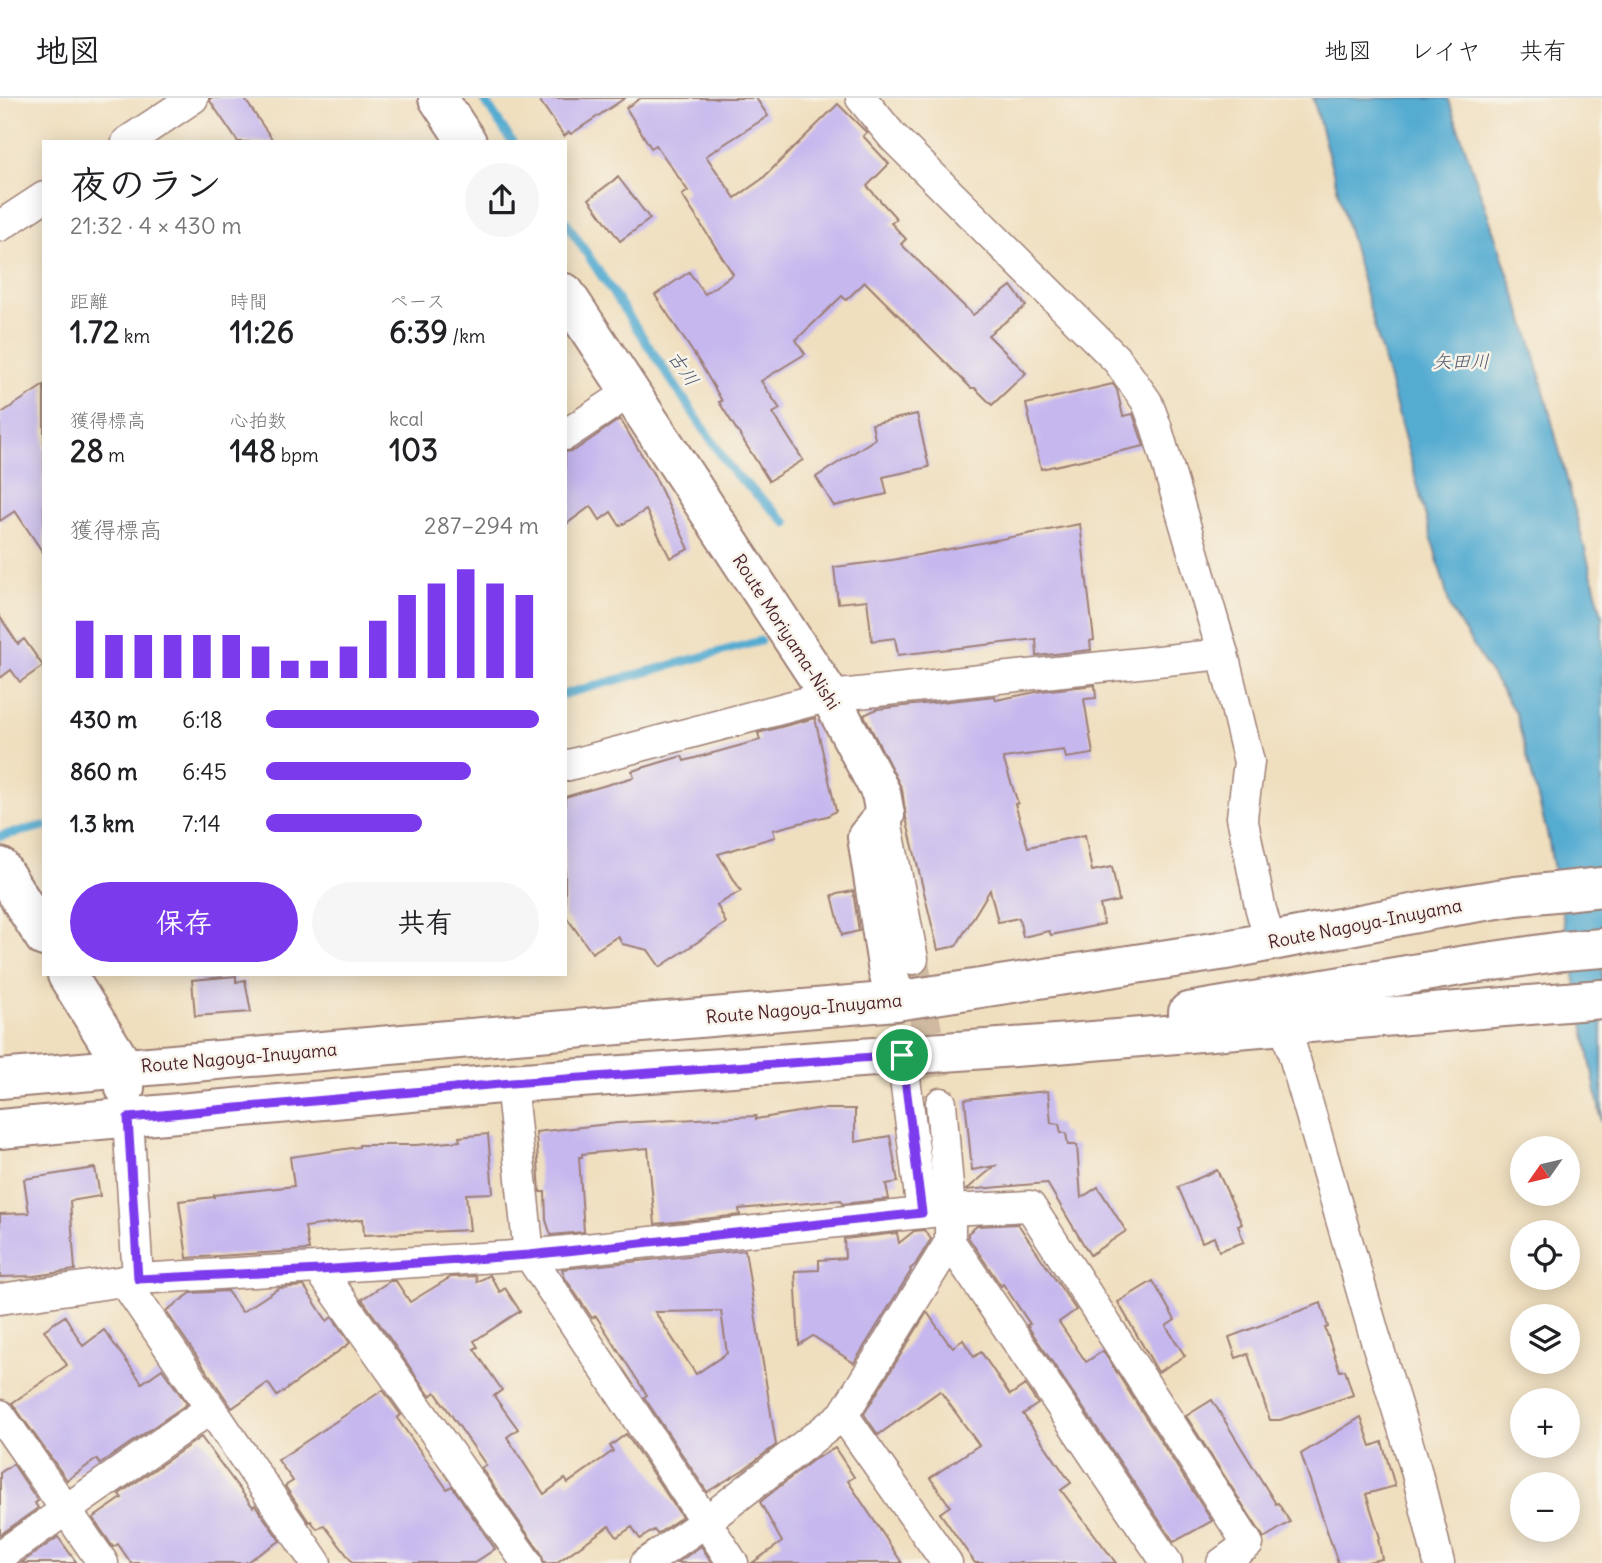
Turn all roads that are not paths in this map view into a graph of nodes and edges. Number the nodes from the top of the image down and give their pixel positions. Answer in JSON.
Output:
{"nodes":[{"id":1,"x":192,"y":98,"type":"edge"},
{"id":2,"x":438,"y":98,"type":"edge"},
{"id":3,"x":861,"y":98,"type":"edge"},
{"id":4,"x":130,"y":140,"type":"edge"},
{"id":5,"x":466,"y":140,"type":"edge"},
{"id":6,"x":42,"y":198,"type":"edge"},
{"id":7,"x":0,"y":226,"type":"edge"},
{"id":8,"x":567,"y":296,"type":"edge"},
{"id":9,"x":629,"y":392,"type":"junction"},
{"id":10,"x":567,"y":434,"type":"edge"},
{"id":11,"x":1223,"y":654,"type":"junction"},
{"id":12,"x":830,"y":696,"type":"junction"},
{"id":13,"x":567,"y":765,"type":"edge"},
{"id":14,"x":884,"y":814,"type":"junction"},
{"id":15,"x":1602,"y":887,"type":"edge"},
{"id":16,"x":1277,"y":940,"type":"junction"},
{"id":17,"x":1602,"y":948,"type":"edge"},
{"id":18,"x":913,"y":959,"type":"tunnel mouth"},
{"id":19,"x":68,"y":976,"type":"edge"},
{"id":20,"x":1602,"y":999,"type":"edge"},
{"id":21,"x":896,"y":1001,"type":"junction"},
{"id":22,"x":1297,"y":1014,"type":"junction"},
{"id":23,"x":902,"y":1055,"type":"junction"},
{"id":24,"x":124,"y":1067,"type":"junction"},
{"id":25,"x":0,"y":1079,"type":"edge"},
{"id":26,"x":511,"y":1083,"type":"junction"},
{"id":27,"x":941,"y":1103,"type":"tunnel mouth"},
{"id":28,"x":128,"y":1118,"type":"junction"},
{"id":29,"x":0,"y":1129,"type":"edge"},
{"id":30,"x":936,"y":1212,"type":"junction"},
{"id":31,"x":950,"y":1242,"type":"junction"},
{"id":32,"x":529,"y":1255,"type":"junction"},
{"id":33,"x":320,"y":1270,"type":"junction"},
{"id":34,"x":131,"y":1280,"type":"junction"},
{"id":35,"x":0,"y":1299,"type":"edge"},
{"id":36,"x":209,"y":1409,"type":"junction"},
{"id":37,"x":0,"y":1415,"type":"edge"},
{"id":38,"x":843,"y":1415,"type":"junction"},
{"id":39,"x":67,"y":1510,"type":"junction"},
{"id":40,"x":705,"y":1522,"type":"junction"},
{"id":41,"x":0,"y":1556,"type":"edge"},
{"id":42,"x":103,"y":1563,"type":"edge"},
{"id":43,"x":316,"y":1563,"type":"edge"},
{"id":44,"x":527,"y":1563,"type":"edge"},
{"id":45,"x":646,"y":1563,"type":"edge"},
{"id":46,"x":733,"y":1563,"type":"edge"},
{"id":47,"x":947,"y":1563,"type":"edge"},
{"id":48,"x":1167,"y":1563,"type":"edge"},
{"id":49,"x":1222,"y":1563,"type":"edge"},
{"id":50,"x":1439,"y":1563,"type":"edge"}],
"edges":[{"from":1,"to":4,"type":"street"},
{"from":2,"to":5,"type":"main road"},
{"from":3,"to":11,"type":"street"},
{"from":6,"to":7,"type":"street"},
{"from":8,"to":9,"type":"main road","name":"Route Moriyama-Nishi"},
{"from":9,"to":10,"type":"street"},
{"from":9,"to":12,"type":"main road","name":"Route Moriyama-Nishi"},
{"from":11,"to":12,"type":"street"},
{"from":11,"to":16,"type":"street"},
{"from":12,"to":13,"type":"street"},
{"from":12,"to":14,"type":"main road","name":"Route Moriyama-Nishi"},
{"from":14,"to":18,"type":"street"},
{"from":14,"to":21,"type":"main road"},
{"from":15,"to":16,"type":"main road","name":"Route Nagoya-Inuyama"},
{"from":16,"to":21,"type":"main road","name":"Route Nagoya-Inuyama"},
{"from":17,"to":22,"type":"main road"},
{"from":19,"to":24,"type":"main road"},
{"from":20,"to":22,"type":"main road"},
{"from":21,"to":24,"type":"main road","name":"Route Nagoya-Inuyama"},
{"from":22,"to":23,"type":"main road"},
{"from":22,"to":50,"type":"street"},
{"from":23,"to":26,"type":"main road"},
{"from":23,"to":30,"type":"street"},
{"from":24,"to":25,"type":"main road","name":"Route Nagoya-Inuyama"},
{"from":24,"to":28,"type":"main road"},
{"from":26,"to":28,"type":"main road"},
{"from":26,"to":32,"type":"street"},
{"from":27,"to":30,"type":"street"},
{"from":28,"to":29,"type":"main road"},
{"from":28,"to":34,"type":"street"},
{"from":30,"to":31,"type":"street"},
{"from":30,"to":32,"type":"street"},
{"from":30,"to":49,"type":"street"},
{"from":31,"to":38,"type":"street"},
{"from":31,"to":48,"type":"street"},
{"from":32,"to":33,"type":"street"},
{"from":32,"to":40,"type":"street"},
{"from":33,"to":34,"type":"street"},
{"from":33,"to":44,"type":"street"},
{"from":34,"to":35,"type":"street"},
{"from":34,"to":36,"type":"street"},
{"from":36,"to":39,"type":"street"},
{"from":36,"to":43,"type":"street"},
{"from":37,"to":39,"type":"street"},
{"from":38,"to":40,"type":"street"},
{"from":38,"to":47,"type":"street"},
{"from":39,"to":41,"type":"street"},
{"from":39,"to":42,"type":"street"},
{"from":40,"to":45,"type":"street"},
{"from":40,"to":46,"type":"street"}]}
